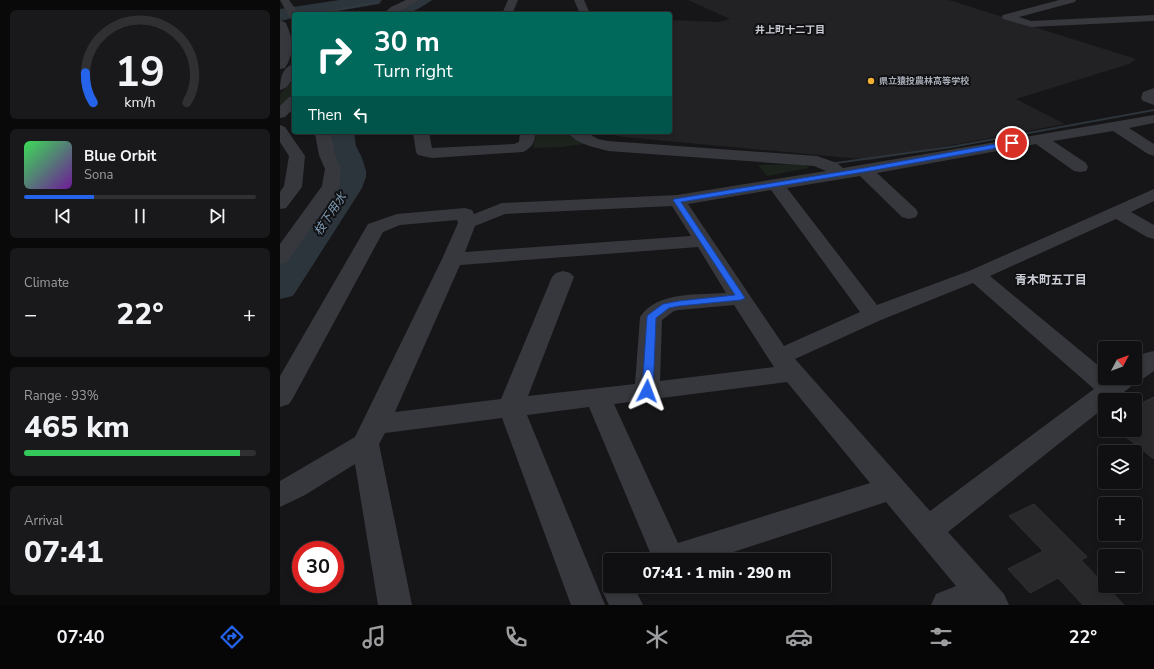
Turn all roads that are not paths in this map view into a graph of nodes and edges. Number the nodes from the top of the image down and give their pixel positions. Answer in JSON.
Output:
{"nodes":[{"id":1,"x":284,"y":0,"type":"edge"},
{"id":2,"x":414,"y":0,"type":"edge"},
{"id":3,"x":513,"y":0,"type":"edge"},
{"id":4,"x":578,"y":0,"type":"edge"},
{"id":5,"x":1064,"y":2,"type":"edge"},
{"id":6,"x":1089,"y":11,"type":"dead end"},
{"id":7,"x":292,"y":12,"type":"edge"},
{"id":8,"x":391,"y":12,"type":"edge"},
{"id":9,"x":508,"y":12,"type":"edge"},
{"id":10,"x":584,"y":12,"type":"edge"},
{"id":11,"x":1154,"y":18,"type":"edge"},
{"id":12,"x":1118,"y":20,"type":"junction"},
{"id":13,"x":280,"y":23,"type":"edge"},
{"id":14,"x":280,"y":65,"type":"edge"},
{"id":15,"x":292,"y":71,"type":"edge"},
{"id":16,"x":280,"y":86,"type":"edge"},
{"id":17,"x":1154,"y":92,"type":"edge"},
{"id":18,"x":1154,"y":101,"type":"edge"},
{"id":19,"x":292,"y":102,"type":"edge"},
{"id":20,"x":280,"y":114,"type":"edge"},
{"id":21,"x":1154,"y":119,"type":"edge"},
{"id":22,"x":1116,"y":126,"type":"junction"},
{"id":23,"x":280,"y":130,"type":"edge"},
{"id":24,"x":323,"y":134,"type":"edge"},
{"id":25,"x":421,"y":134,"type":"edge"},
{"id":26,"x":528,"y":134,"type":"edge"},
{"id":27,"x":578,"y":134,"type":"edge"},
{"id":28,"x":1039,"y":139,"type":"junction"},
{"id":29,"x":1154,"y":151,"type":"edge"},
{"id":30,"x":1080,"y":167,"type":"dead end"},
{"id":31,"x":864,"y":170,"type":"junction"},
{"id":32,"x":838,"y":173,"type":"junction"},
{"id":33,"x":776,"y":184,"type":"junction"},
{"id":34,"x":1154,"y":194,"type":"edge"},
{"id":35,"x":677,"y":200,"type":"junction"},
{"id":36,"x":280,"y":204,"type":"edge"},
{"id":37,"x":1117,"y":212,"type":"junction"},
{"id":38,"x":470,"y":213,"type":"junction"},
{"id":39,"x":909,"y":213,"type":"dead end"},
{"id":40,"x":1154,"y":233,"type":"edge"},
{"id":41,"x":704,"y":242,"type":"junction"},
{"id":42,"x":280,"y":258,"type":"edge"},
{"id":43,"x":452,"y":259,"type":"junction"},
{"id":44,"x":976,"y":275,"type":"junction"},
{"id":45,"x":563,"y":277,"type":"dead end"},
{"id":46,"x":741,"y":298,"type":"junction"},
{"id":47,"x":873,"y":315,"type":"junction"},
{"id":48,"x":1154,"y":359,"type":"edge"},
{"id":49,"x":786,"y":365,"type":"junction"},
{"id":50,"x":1142,"y":367,"type":"edge"},
{"id":51,"x":1098,"y":368,"type":"edge"},
{"id":52,"x":1115,"y":385,"type":"edge"},
{"id":53,"x":647,"y":391,"type":"junction"},
{"id":54,"x":598,"y":397,"type":"junction"},
{"id":55,"x":280,"y":398,"type":"edge"},
{"id":56,"x":511,"y":407,"type":"junction"},
{"id":57,"x":371,"y":434,"type":"junction"},
{"id":58,"x":892,"y":488,"type":"junction"},
{"id":59,"x":280,"y":495,"type":"edge"},
{"id":60,"x":928,"y":530,"type":"junction"},
{"id":61,"x":665,"y":553,"type":"edge"},
{"id":62,"x":690,"y":553,"type":"edge"},
{"id":63,"x":620,"y":593,"type":"edge"},
{"id":64,"x":986,"y":599,"type":"edge"},
{"id":65,"x":395,"y":605,"type":"edge"},
{"id":66,"x":588,"y":605,"type":"edge"},
{"id":67,"x":626,"y":605,"type":"edge"},
{"id":68,"x":948,"y":605,"type":"edge"}],
"edges":[{"from":1,"to":7,"type":"street"},
{"from":2,"to":8,"type":"street"},
{"from":3,"to":9,"type":"street"},
{"from":4,"to":10,"type":"street"},
{"from":5,"to":12,"type":"street"},
{"from":6,"to":12,"type":"street"},
{"from":11,"to":12,"type":"street"},
{"from":13,"to":14,"type":"street"},
{"from":15,"to":16,"type":"street"},
{"from":17,"to":18,"type":"street"},
{"from":19,"to":20,"type":"street"},
{"from":21,"to":22,"type":"street"},
{"from":22,"to":28,"type":"street"},
{"from":22,"to":29,"type":"street"},
{"from":23,"to":36,"type":"street"},
{"from":24,"to":42,"type":"street"},
{"from":25,"to":26,"type":"street"},
{"from":27,"to":32,"type":"street"},
{"from":28,"to":30,"type":"street"},
{"from":28,"to":31,"type":"street"},
{"from":31,"to":32,"type":"street"},
{"from":31,"to":39,"type":"street"},
{"from":32,"to":33,"type":"street"},
{"from":33,"to":35,"type":"street"},
{"from":33,"to":47,"type":"street"},
{"from":34,"to":37,"type":"street"},
{"from":35,"to":38,"type":"street"},
{"from":35,"to":41,"type":"street"},
{"from":37,"to":40,"type":"street"},
{"from":37,"to":44,"type":"street"},
{"from":38,"to":43,"type":"street"},
{"from":38,"to":55,"type":"street"},
{"from":41,"to":43,"type":"street"},
{"from":41,"to":46,"type":"street"},
{"from":43,"to":57,"type":"street"},
{"from":44,"to":47,"type":"street"},
{"from":44,"to":51,"type":"street"},
{"from":45,"to":56,"type":"street"},
{"from":46,"to":49,"type":"street"},
{"from":46,"to":53,"type":"street"},
{"from":47,"to":49,"type":"street"},
{"from":48,"to":50,"type":"street"},
{"from":49,"to":53,"type":"street"},
{"from":49,"to":58,"type":"street"},
{"from":52,"to":60,"type":"street"},
{"from":53,"to":54,"type":"street"},
{"from":54,"to":56,"type":"street"},
{"from":54,"to":61,"type":"street"},
{"from":56,"to":57,"type":"street"},
{"from":56,"to":66,"type":"street"},
{"from":57,"to":59,"type":"street"},
{"from":57,"to":65,"type":"street"},
{"from":58,"to":60,"type":"street"},
{"from":58,"to":62,"type":"street"},
{"from":60,"to":64,"type":"street"},
{"from":63,"to":67,"type":"street"},
{"from":64,"to":68,"type":"street"}]}
